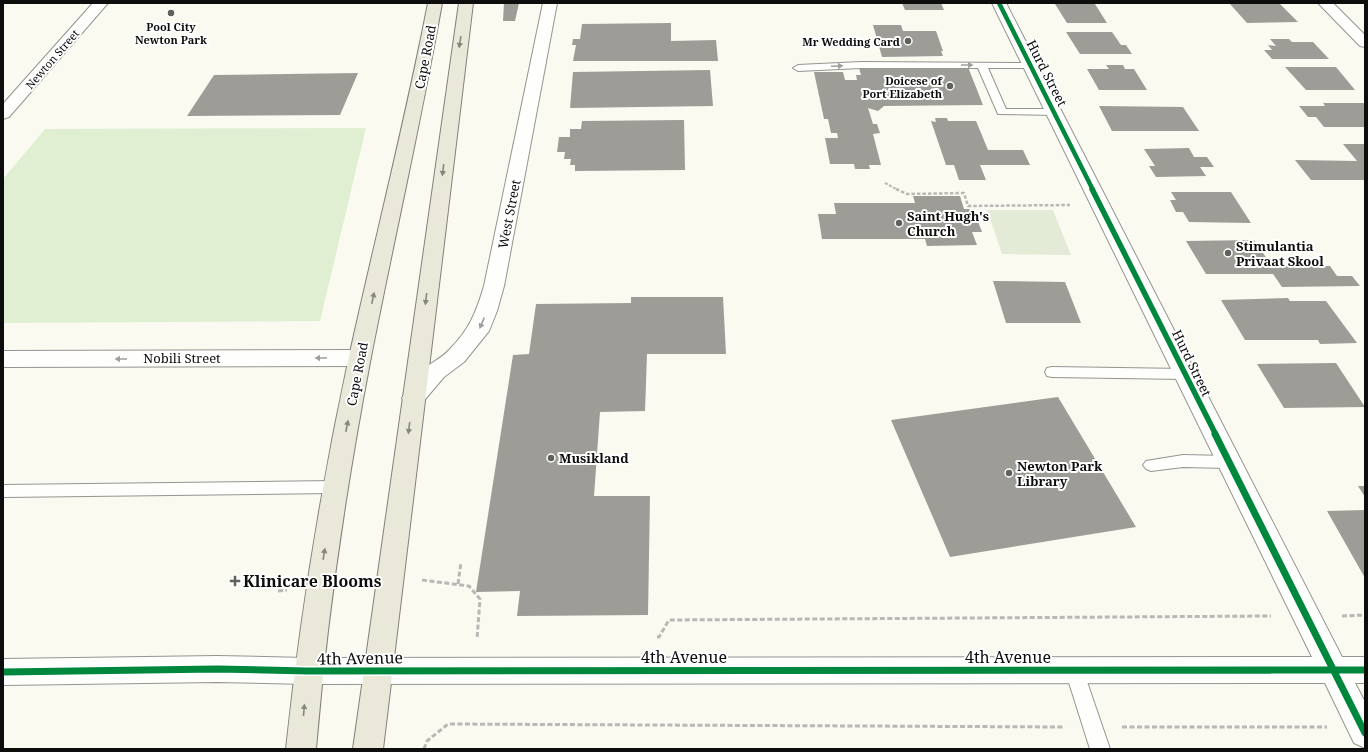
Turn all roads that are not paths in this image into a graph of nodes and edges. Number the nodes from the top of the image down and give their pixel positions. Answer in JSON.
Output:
{"nodes":[{"id":1,"x":101,"y":3,"type":"edge"},
{"id":2,"x":434,"y":3,"type":"edge"},
{"id":3,"x":466,"y":3,"type":"edge"},
{"id":4,"x":550,"y":3,"type":"edge"},
{"id":5,"x":999,"y":3,"type":"edge"},
{"id":6,"x":1325,"y":3,"type":"edge"},
{"id":7,"x":1365,"y":43,"type":"edge"},
{"id":8,"x":982,"y":65,"type":"junction"},
{"id":9,"x":1030,"y":65,"type":"junction"},
{"id":10,"x":798,"y":68,"type":"dead end"},
{"id":11,"x":1054,"y":112,"type":"junction"},
{"id":12,"x":3,"y":114,"type":"edge"},
{"id":13,"x":360,"y":358,"type":"junction"},
{"id":14,"x":3,"y":359,"type":"edge"},
{"id":15,"x":1052,"y":372,"type":"dead end"},
{"id":16,"x":1185,"y":374,"type":"junction"},
{"id":17,"x":413,"y":398,"type":"junction"},
{"id":18,"x":1229,"y":462,"type":"junction"},
{"id":19,"x":1152,"y":465,"type":"dead end"},
{"id":20,"x":335,"y":487,"type":"junction"},
{"id":21,"x":3,"y":491,"type":"edge"},
{"id":22,"x":380,"y":670,"type":"junction"},
{"id":23,"x":1074,"y":670,"type":"junction"},
{"id":24,"x":1333,"y":670,"type":"junction"},
{"id":25,"x":1365,"y":670,"type":"edge"},
{"id":26,"x":307,"y":671,"type":"junction"},
{"id":27,"x":3,"y":672,"type":"edge"},
{"id":28,"x":1364,"y":730,"type":"edge"},
{"id":29,"x":301,"y":749,"type":"edge"},
{"id":30,"x":368,"y":749,"type":"edge"},
{"id":31,"x":1100,"y":749,"type":"edge"}],
"edges":[{"from":1,"to":12,"type":"street","name":"Newton Street"},
{"from":13,"to":2,"type":"main road","name":"Cape Road","one_way":true},
{"from":3,"to":17,"type":"main road","one_way":true},
{"from":4,"to":17,"type":"street","name":"West Street","one_way":true},
{"from":5,"to":9,"type":"street","name":"Hurd Street"},
{"from":6,"to":7,"type":"street"},
{"from":8,"to":9,"type":"lane"},
{"from":10,"to":8,"type":"lane","one_way":true},
{"from":8,"to":11,"type":"lane"},
{"from":9,"to":11,"type":"street","name":"Hurd Street"},
{"from":11,"to":16,"type":"street","name":"Hurd Street"},
{"from":13,"to":14,"type":"street","name":"Nobili Street","one_way":true},
{"from":20,"to":13,"type":"main road","name":"Cape Road","one_way":true},
{"from":15,"to":16,"type":"lane"},
{"from":16,"to":18,"type":"street","name":"Hurd Street"},
{"from":17,"to":22,"type":"main road","one_way":true},
{"from":18,"to":19,"type":"lane"},
{"from":18,"to":24,"type":"street","name":"Hurd Street"},
{"from":20,"to":21,"type":"lane"},
{"from":26,"to":20,"type":"main road","name":"Cape Road","one_way":true},
{"from":22,"to":23,"type":"street","name":"4th Avenue"},
{"from":22,"to":26,"type":"street","name":"4th Avenue"},
{"from":22,"to":30,"type":"main road"},
{"from":23,"to":24,"type":"street","name":"4th Avenue"},
{"from":23,"to":31,"type":"lane"},
{"from":24,"to":25,"type":"street","name":"4th Avenue"},
{"from":24,"to":28,"type":"street","name":"Hurd Street"},
{"from":26,"to":27,"type":"street","name":"4th Avenue"},
{"from":29,"to":26,"type":"main road","name":"Cape Road","one_way":true}]}
